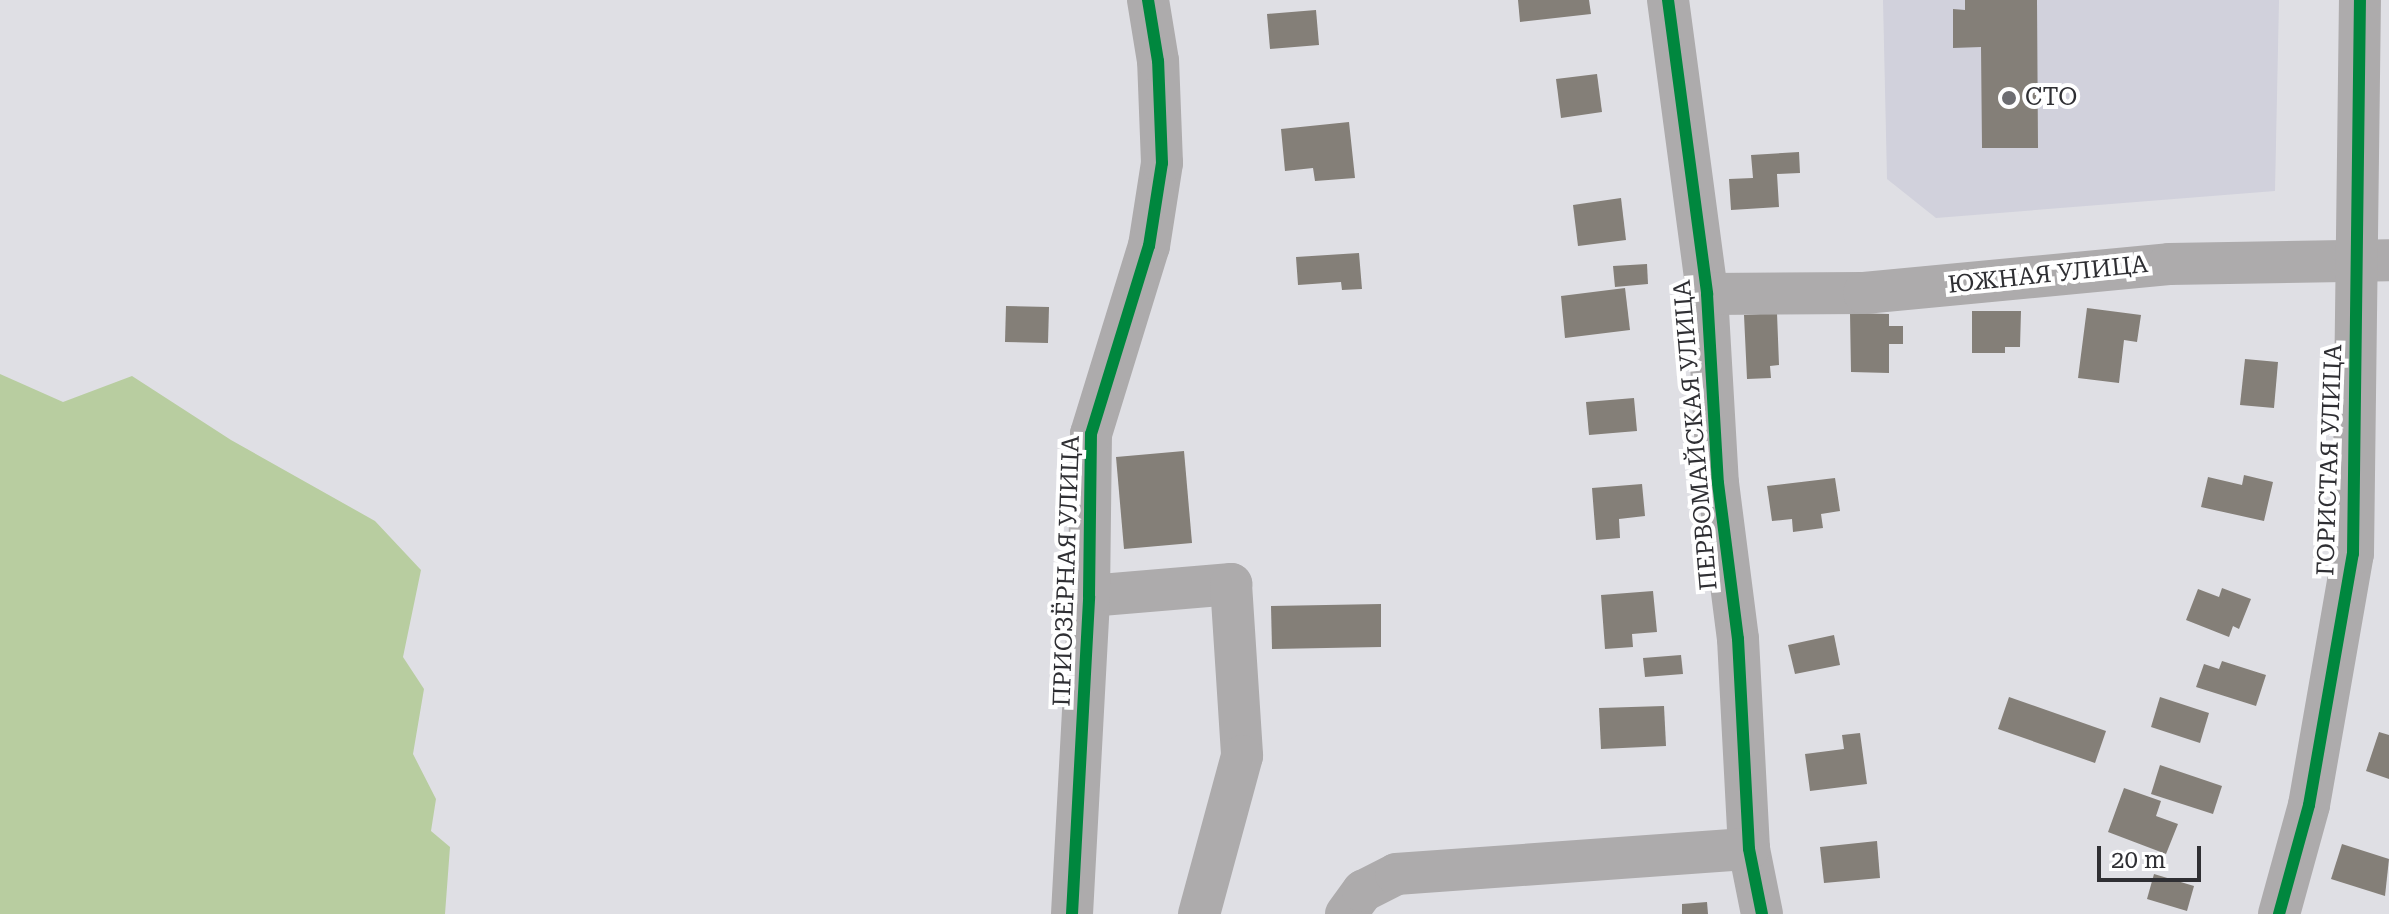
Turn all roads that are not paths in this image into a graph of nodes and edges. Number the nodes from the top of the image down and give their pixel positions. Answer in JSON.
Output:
{"nodes":[{"id":1,"x":1148,"y":0,"type":"edge"},
{"id":2,"x":1668,"y":0,"type":"edge"},
{"id":3,"x":2360,"y":0,"type":"edge"},
{"id":4,"x":2373,"y":260,"type":"edge"},
{"id":5,"x":1707,"y":294,"type":"junction"},
{"id":6,"x":1089,"y":596,"type":"junction"},
{"id":7,"x":1749,"y":849,"type":"junction"},
{"id":8,"x":1072,"y":914,"type":"edge"},
{"id":9,"x":1199,"y":914,"type":"edge"},
{"id":10,"x":1346,"y":914,"type":"edge"},
{"id":11,"x":1762,"y":914,"type":"edge"},
{"id":12,"x":2279,"y":914,"type":"edge"}],
"edges":[{"from":1,"to":6,"type":"street","name":"ПРИОЗЁРНАЯ УЛИЦА"},
{"from":2,"to":5,"type":"street","name":"ПЕРВОМАЙСКАЯ УЛИЦА"},
{"from":3,"to":4,"type":"street","name":"ГОРИСТАЯ УЛИЦА"},
{"from":4,"to":5,"type":"street","name":"ЮЖНАЯ УЛИЦА"},
{"from":4,"to":12,"type":"street","name":"ГОРИСТАЯ УЛИЦА"},
{"from":5,"to":7,"type":"street","name":"ПЕРВОМАЙСКАЯ УЛИЦА"},
{"from":6,"to":8,"type":"street","name":"ПРИОЗЁРНАЯ УЛИЦА"},
{"from":6,"to":9,"type":"street"},
{"from":7,"to":10,"type":"street"},
{"from":7,"to":11,"type":"street","name":"ПЕРВОМАЙСКАЯ УЛИЦА"}]}
